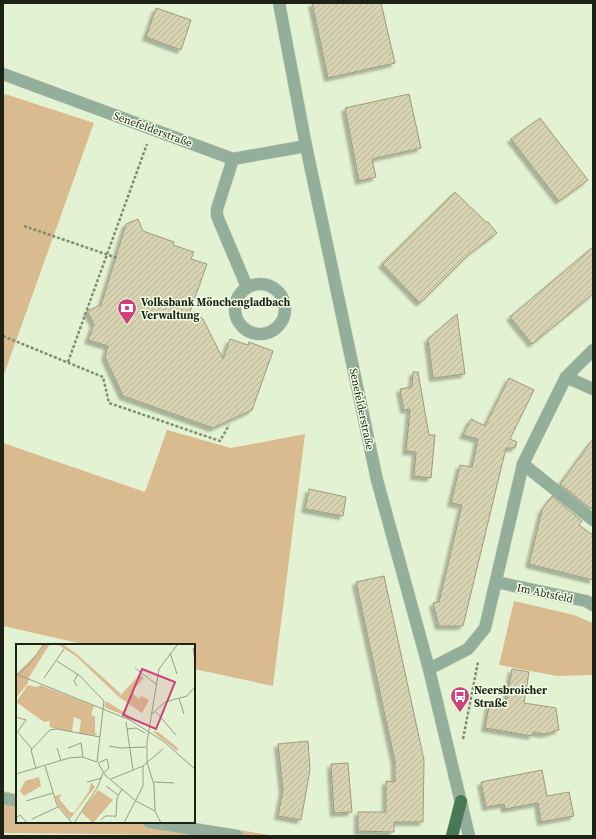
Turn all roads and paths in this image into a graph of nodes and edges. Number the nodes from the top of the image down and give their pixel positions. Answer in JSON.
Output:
{"nodes":[{"id":1,"x":279,"y":3,"type":"edge"},
{"id":2,"x":3,"y":74,"type":"edge"},
{"id":3,"x":153,"y":129,"type":"junction"},
{"id":4,"x":306,"y":146,"type":"junction"},
{"id":5,"x":233,"y":159,"type":"junction"},
{"id":6,"x":24,"y":226,"type":"dead end"},
{"id":7,"x":107,"y":255,"type":"junction"},
{"id":8,"x":117,"y":258,"type":"dead end"},
{"id":9,"x":247,"y":287,"type":"junction"},
{"id":10,"x":3,"y":336,"type":"edge"},
{"id":11,"x":593,"y":350,"type":"edge"},
{"id":12,"x":68,"y":362,"type":"junction"},
{"id":13,"x":566,"y":377,"type":"junction"},
{"id":14,"x":593,"y":389,"type":"edge"},
{"id":15,"x":229,"y":425,"type":"dead end"},
{"id":16,"x":523,"y":464,"type":"junction"},
{"id":17,"x":593,"y":520,"type":"edge"},
{"id":18,"x":496,"y":582,"type":"junction"},
{"id":19,"x":593,"y":605,"type":"edge"},
{"id":20,"x":479,"y":658,"type":"dead end"},
{"id":21,"x":429,"y":668,"type":"junction"},
{"id":22,"x":463,"y":741,"type":"dead end"},
{"id":23,"x":3,"y":798,"type":"edge"},
{"id":24,"x":16,"y":801,"type":"edge"},
{"id":25,"x":461,"y":801,"type":"junction"},
{"id":26,"x":155,"y":823,"type":"edge"},
{"id":27,"x":236,"y":836,"type":"edge"},
{"id":28,"x":452,"y":836,"type":"edge"},
{"id":29,"x":469,"y":836,"type":"edge"}],
"edges":[{"from":1,"to":4,"type":"street","name":"Senefelderstraße"},
{"from":2,"to":3,"type":"street","name":"Senefelderstraße"},
{"from":3,"to":5,"type":"street","name":"Senefelderstraße"},
{"from":3,"to":7,"type":"path"},
{"from":4,"to":5,"type":"street"},
{"from":4,"to":21,"type":"street","name":"Senefelderstraße"},
{"from":5,"to":9,"type":"street"},
{"from":6,"to":7,"type":"path"},
{"from":7,"to":8,"type":"path"},
{"from":7,"to":12,"type":"path"},
{"from":9,"to":9,"type":"street"},
{"from":10,"to":12,"type":"path"},
{"from":11,"to":13,"type":"street"},
{"from":12,"to":15,"type":"path"},
{"from":13,"to":14,"type":"street"},
{"from":13,"to":16,"type":"street"},
{"from":16,"to":17,"type":"street"},
{"from":16,"to":18,"type":"street"},
{"from":18,"to":19,"type":"street","name":"Im Abtsfeld"},
{"from":18,"to":21,"type":"street"},
{"from":20,"to":22,"type":"path"},
{"from":21,"to":25,"type":"street"},
{"from":23,"to":24,"type":"street"},
{"from":25,"to":28,"type":"main road"},
{"from":25,"to":29,"type":"street"},
{"from":26,"to":27,"type":"street"}]}
